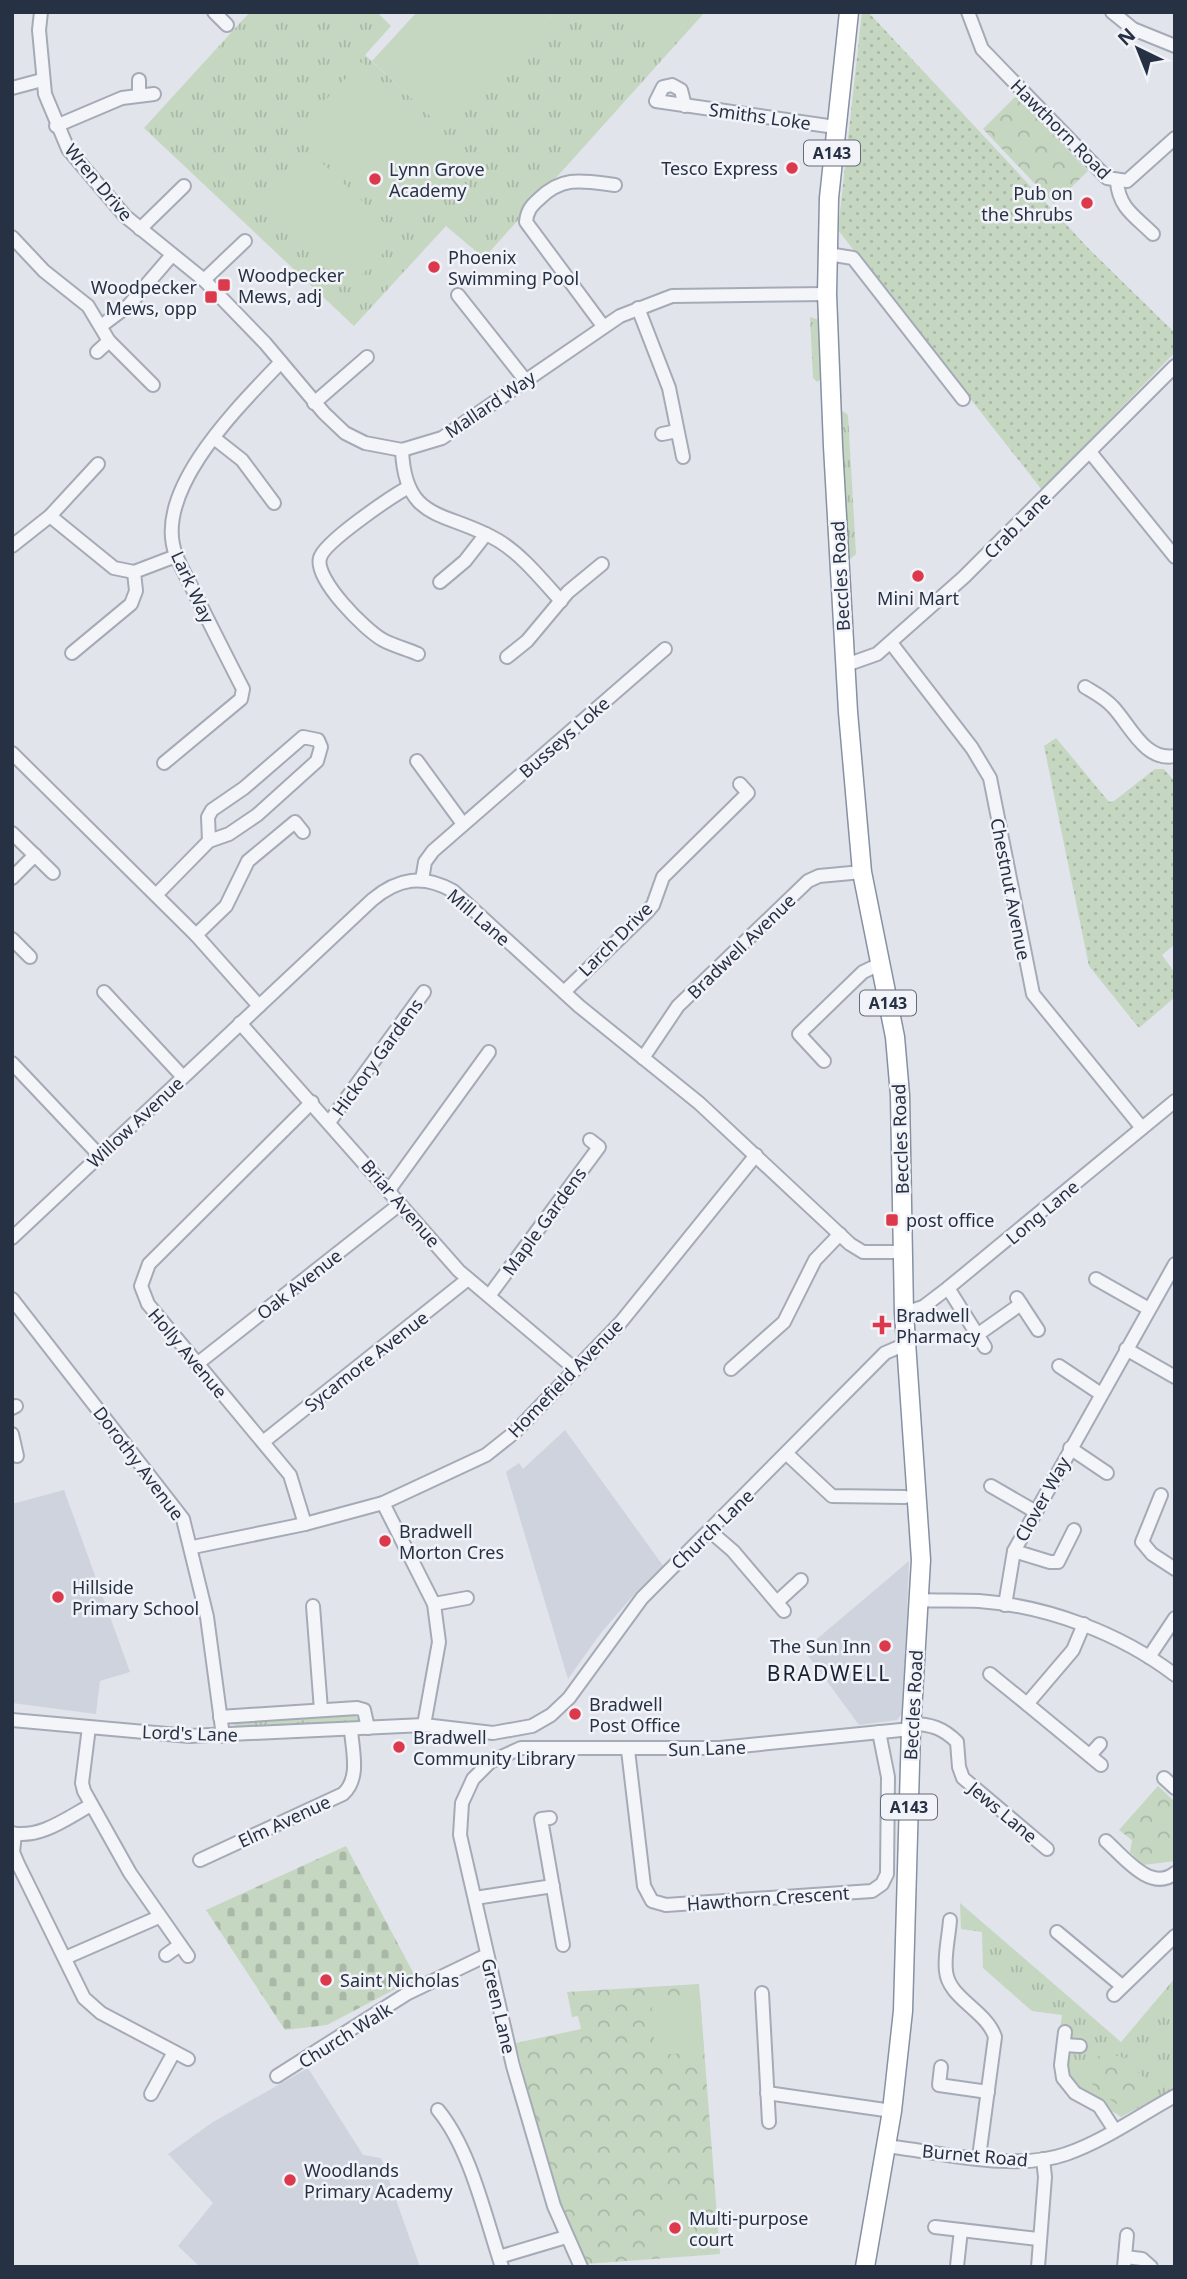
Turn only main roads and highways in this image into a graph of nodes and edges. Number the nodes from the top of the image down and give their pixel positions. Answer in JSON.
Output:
{"nodes":[{"id":1,"x":849,"y":12,"type":"edge"},
{"id":2,"x":865,"y":2267,"type":"edge"}],
"edges":[{"from":1,"to":2,"type":"highway","name":"Beccles Road","number":"A143"}]}
